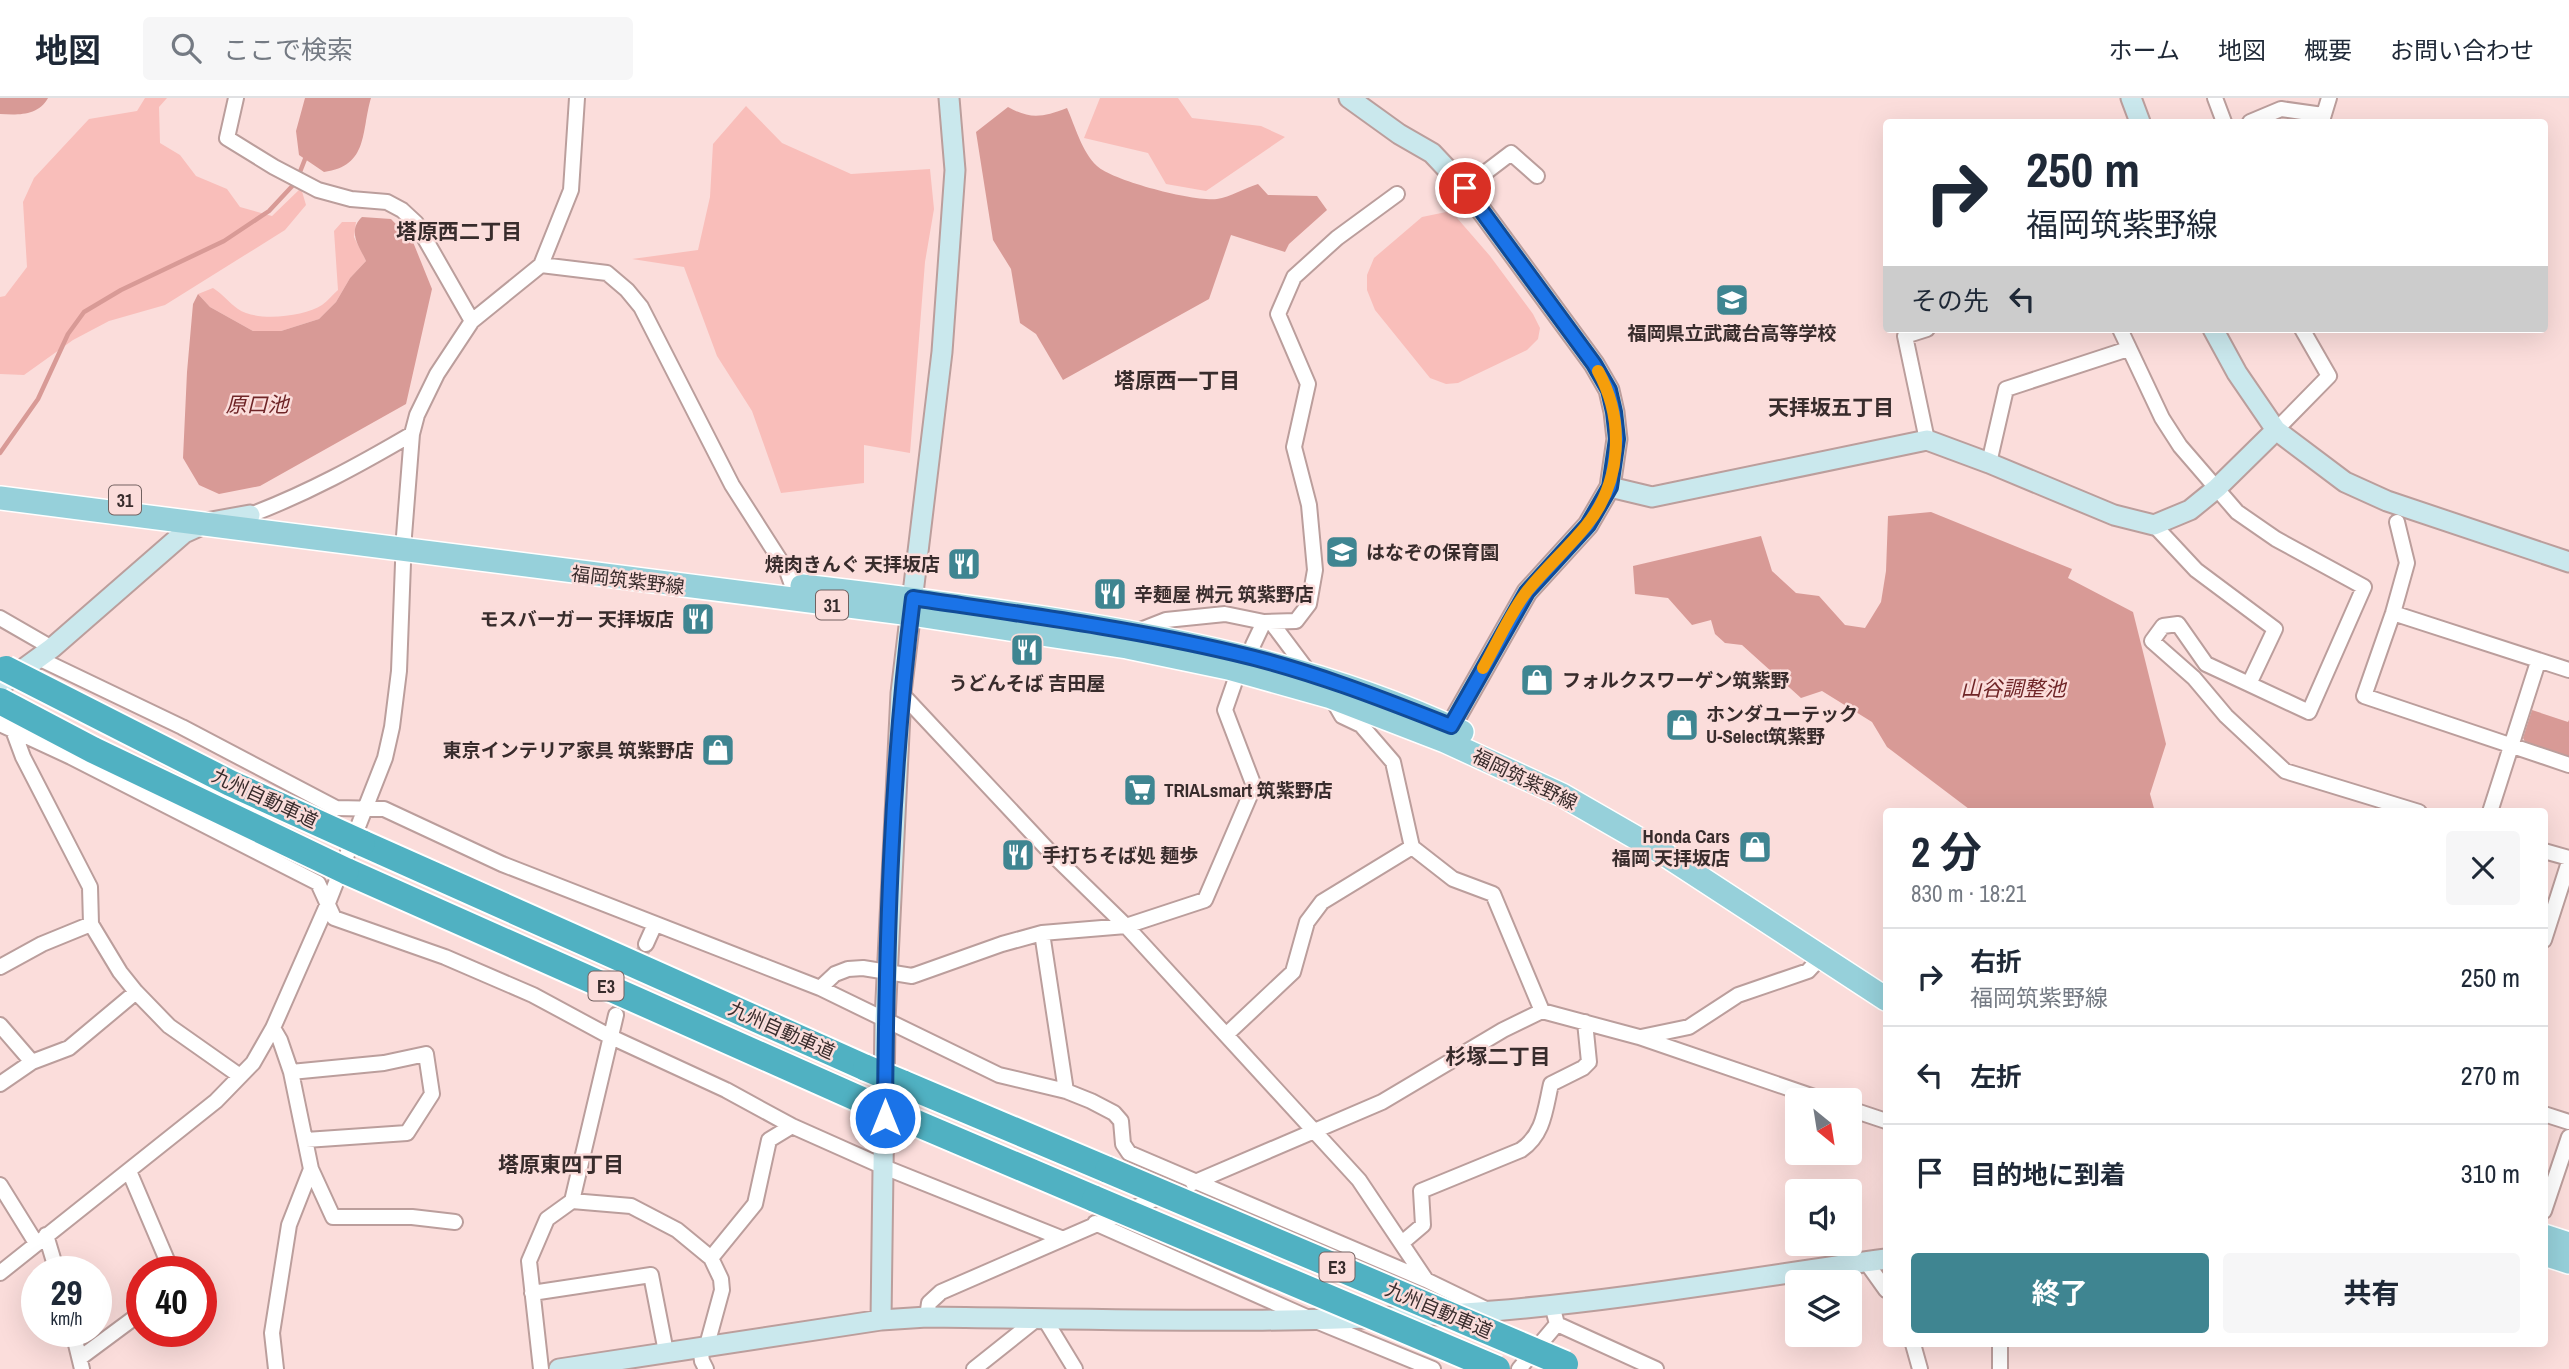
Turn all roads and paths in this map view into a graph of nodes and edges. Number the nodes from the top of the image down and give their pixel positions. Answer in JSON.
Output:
{"nodes":[{"id":1,"x":236,"y":98,"type":"edge"},
{"id":2,"x":577,"y":98,"type":"edge"},
{"id":3,"x":949,"y":98,"type":"edge"},
{"id":4,"x":1349,"y":98,"type":"edge"},
{"id":5,"x":2131,"y":98,"type":"edge"},
{"id":6,"x":2215,"y":98,"type":"edge"},
{"id":7,"x":2329,"y":98,"type":"edge"},
{"id":8,"x":2139,"y":119,"type":"edge"},
{"id":9,"x":2223,"y":119,"type":"edge"},
{"id":10,"x":2257,"y":119,"type":"edge"},
{"id":11,"x":2322,"y":119,"type":"edge"},
{"id":12,"x":1537,"y":176,"type":"dead end"},
{"id":13,"x":1465,"y":188,"type":"junction"},
{"id":14,"x":1397,"y":194,"type":"dead end"},
{"id":15,"x":541,"y":265,"type":"junction"},
{"id":16,"x":472,"y":321,"type":"junction"},
{"id":17,"x":1914,"y":333,"type":"edge"},
{"id":18,"x":2121,"y":333,"type":"edge"},
{"id":19,"x":2215,"y":333,"type":"edge"},
{"id":20,"x":2304,"y":333,"type":"edge"},
{"id":21,"x":2127,"y":349,"type":"junction"},
{"id":22,"x":2276,"y":430,"type":"junction"},
{"id":23,"x":412,"y":434,"type":"junction"},
{"id":24,"x":1927,"y":440,"type":"junction"},
{"id":25,"x":1989,"y":463,"type":"junction"},
{"id":26,"x":0,"y":484,"type":"edge"},
{"id":27,"x":1610,"y":487,"type":"junction"},
{"id":28,"x":2217,"y":488,"type":"junction"},
{"id":29,"x":0,"y":498,"type":"edge"},
{"id":30,"x":250,"y":515,"type":"junction"},
{"id":31,"x":2397,"y":522,"type":"dead end"},
{"id":32,"x":206,"y":523,"type":"junction"},
{"id":33,"x":2154,"y":525,"type":"junction"},
{"id":34,"x":404,"y":544,"type":"junction"},
{"id":35,"x":2569,"y":562,"type":"edge"},
{"id":36,"x":792,"y":585,"type":"junction"},
{"id":37,"x":912,"y":606,"type":"junction"},
{"id":38,"x":2393,"y":613,"type":"junction"},
{"id":39,"x":0,"y":618,"type":"edge"},
{"id":40,"x":1267,"y":622,"type":"junction"},
{"id":41,"x":1135,"y":632,"type":"junction"},
{"id":42,"x":1254,"y":645,"type":"dead end"},
{"id":43,"x":45,"y":653,"type":"junction"},
{"id":44,"x":2538,"y":662,"type":"junction"},
{"id":45,"x":2569,"y":670,"type":"edge"},
{"id":46,"x":2,"y":673,"type":"edge"},
{"id":47,"x":1311,"y":676,"type":"junction"},
{"id":48,"x":1234,"y":684,"type":"dead end"},
{"id":49,"x":2249,"y":684,"type":"junction"},
{"id":50,"x":901,"y":693,"type":"junction"},
{"id":51,"x":1331,"y":697,"type":"junction"},
{"id":52,"x":0,"y":701,"type":"edge"},
{"id":53,"x":7,"y":727,"type":"edge"},
{"id":54,"x":1448,"y":734,"type":"junction"},
{"id":55,"x":2512,"y":746,"type":"junction"},
{"id":56,"x":2569,"y":765,"type":"edge"},
{"id":57,"x":366,"y":808,"type":"junction"},
{"id":58,"x":2406,"y":808,"type":"edge"},
{"id":59,"x":2491,"y":808,"type":"edge"},
{"id":60,"x":1412,"y":847,"type":"junction"},
{"id":61,"x":2548,"y":852,"type":"edge"},
{"id":62,"x":2569,"y":860,"type":"edge"},
{"id":63,"x":328,"y":903,"type":"junction"},
{"id":64,"x":91,"y":924,"type":"junction"},
{"id":65,"x":655,"y":924,"type":"junction"},
{"id":66,"x":1126,"y":926,"type":"junction"},
{"id":67,"x":2548,"y":927,"type":"edge"},
{"id":68,"x":1042,"y":933,"type":"junction"},
{"id":69,"x":646,"y":944,"type":"tunnel mouth"},
{"id":70,"x":1822,"y":956,"type":"junction"},
{"id":71,"x":0,"y":967,"type":"edge"},
{"id":72,"x":887,"y":973,"type":"junction"},
{"id":73,"x":1883,"y":979,"type":"edge"},
{"id":74,"x":820,"y":988,"type":"junction"},
{"id":75,"x":136,"y":992,"type":"junction"},
{"id":76,"x":1883,"y":997,"type":"edge"},
{"id":77,"x":1542,"y":1011,"type":"junction"},
{"id":78,"x":616,"y":1016,"type":"tunnel mouth"},
{"id":79,"x":885,"y":1020,"type":"junction"},
{"id":80,"x":1585,"y":1022,"type":"junction"},
{"id":81,"x":0,"y":1025,"type":"edge"},
{"id":82,"x":273,"y":1028,"type":"junction"},
{"id":83,"x":1227,"y":1034,"type":"junction"},
{"id":84,"x":609,"y":1036,"type":"junction"},
{"id":85,"x":1639,"y":1037,"type":"junction"},
{"id":86,"x":32,"y":1062,"type":"junction"},
{"id":87,"x":291,"y":1072,"type":"junction"},
{"id":88,"x":240,"y":1076,"type":"junction"},
{"id":89,"x":0,"y":1084,"type":"edge"},
{"id":90,"x":1788,"y":1088,"type":"edge"},
{"id":91,"x":1066,"y":1091,"type":"junction"},
{"id":92,"x":1862,"y":1113,"type":"edge"},
{"id":93,"x":2548,"y":1115,"type":"edge"},
{"id":94,"x":1883,"y":1120,"type":"edge"},
{"id":95,"x":2569,"y":1122,"type":"edge"},
{"id":96,"x":792,"y":1126,"type":"junction"},
{"id":97,"x":1315,"y":1131,"type":"junction"},
{"id":98,"x":2569,"y":1137,"type":"edge"},
{"id":99,"x":306,"y":1140,"type":"junction"},
{"id":100,"x":884,"y":1167,"type":"junction"},
{"id":101,"x":311,"y":1169,"type":"junction"},
{"id":102,"x":129,"y":1171,"type":"junction"},
{"id":103,"x":1198,"y":1181,"type":"junction"},
{"id":104,"x":0,"y":1185,"type":"edge"},
{"id":105,"x":2548,"y":1199,"type":"edge"},
{"id":106,"x":572,"y":1201,"type":"junction"},
{"id":107,"x":1095,"y":1211,"type":"junction"},
{"id":108,"x":455,"y":1222,"type":"dead end"},
{"id":109,"x":2548,"y":1237,"type":"edge"},
{"id":110,"x":1061,"y":1238,"type":"junction"},
{"id":111,"x":41,"y":1239,"type":"junction"},
{"id":112,"x":1403,"y":1242,"type":"junction"},
{"id":113,"x":2569,"y":1244,"type":"edge"},
{"id":114,"x":2548,"y":1255,"type":"edge"},
{"id":115,"x":49,"y":1256,"type":"edge"},
{"id":116,"x":165,"y":1256,"type":"edge"},
{"id":117,"x":711,"y":1258,"type":"junction"},
{"id":118,"x":1883,"y":1259,"type":"edge"},
{"id":119,"x":1866,"y":1262,"type":"junction"},
{"id":120,"x":2569,"y":1262,"type":"edge"},
{"id":121,"x":0,"y":1273,"type":"edge"},
{"id":122,"x":1426,"y":1280,"type":"junction"},
{"id":123,"x":1883,"y":1286,"type":"edge"},
{"id":124,"x":532,"y":1293,"type":"junction"},
{"id":125,"x":1492,"y":1311,"type":"junction"},
{"id":126,"x":1554,"y":1314,"type":"junction"},
{"id":127,"x":927,"y":1317,"type":"junction"},
{"id":128,"x":1041,"y":1318,"type":"junction"},
{"id":129,"x":1311,"y":1319,"type":"junction"},
{"id":130,"x":881,"y":1320,"type":"junction"},
{"id":131,"x":126,"y":1326,"type":"edge"},
{"id":132,"x":703,"y":1346,"type":"junction"},
{"id":133,"x":77,"y":1347,"type":"edge"},
{"id":134,"x":1914,"y":1347,"type":"edge"},
{"id":135,"x":2000,"y":1347,"type":"edge"},
{"id":136,"x":666,"y":1352,"type":"junction"},
{"id":137,"x":81,"y":1364,"type":"edge"},
{"id":138,"x":1571,"y":1367,"type":"edge"},
{"id":139,"x":276,"y":1369,"type":"edge"},
{"id":140,"x":541,"y":1369,"type":"edge"},
{"id":141,"x":559,"y":1369,"type":"edge"},
{"id":142,"x":706,"y":1369,"type":"edge"},
{"id":143,"x":974,"y":1369,"type":"edge"},
{"id":144,"x":1075,"y":1369,"type":"edge"},
{"id":145,"x":1433,"y":1369,"type":"edge"},
{"id":146,"x":1497,"y":1369,"type":"edge"},
{"id":147,"x":1519,"y":1369,"type":"edge"},
{"id":148,"x":1656,"y":1369,"type":"edge"},
{"id":149,"x":1920,"y":1369,"type":"edge"},
{"id":150,"x":2000,"y":1369,"type":"edge"}],
"edges":[{"from":1,"to":16,"type":"street"},
{"from":2,"to":15,"type":"street"},
{"from":3,"to":37,"type":"street"},
{"from":4,"to":13,"type":"street"},
{"from":5,"to":8,"type":"street"},
{"from":6,"to":9,"type":"street"},
{"from":7,"to":11,"type":"street"},
{"from":10,"to":11,"type":"street"},
{"from":12,"to":13,"type":"street"},
{"from":13,"to":27,"type":"street"},
{"from":14,"to":40,"type":"street"},
{"from":15,"to":16,"type":"street"},
{"from":15,"to":36,"type":"street"},
{"from":16,"to":23,"type":"street"},
{"from":17,"to":24,"type":"street"},
{"from":18,"to":21,"type":"street"},
{"from":19,"to":22,"type":"street"},
{"from":20,"to":22,"type":"street"},
{"from":21,"to":25,"type":"street"},
{"from":21,"to":28,"type":"street"},
{"from":22,"to":28,"type":"street"},
{"from":22,"to":35,"type":"street"},
{"from":23,"to":30,"type":"street"},
{"from":23,"to":34,"type":"street"},
{"from":24,"to":25,"type":"street"},
{"from":24,"to":27,"type":"street"},
{"from":25,"to":33,"type":"street"},
{"from":26,"to":30,"type":"main road","name":"福岡筑紫野線","number":"31"},
{"from":27,"to":54,"type":"street"},
{"from":28,"to":33,"type":"street"},
{"from":28,"to":49,"type":"street"},
{"from":29,"to":32,"type":"main road","name":"福岡筑紫野線","number":"31"},
{"from":30,"to":32,"type":"street"},
{"from":30,"to":34,"type":"main road","name":"福岡筑紫野線","number":"31"},
{"from":31,"to":38,"type":"street"},
{"from":32,"to":34,"type":"main road","name":"福岡筑紫野線","number":"31"},
{"from":32,"to":43,"type":"street"},
{"from":33,"to":49,"type":"street"},
{"from":34,"to":36,"type":"main road","name":"福岡筑紫野線","number":"31"},
{"from":34,"to":37,"type":"main road","name":"福岡筑紫野線","number":"31"},
{"from":34,"to":57,"type":"street"},
{"from":36,"to":37,"type":"main road","name":"福岡筑紫野線","number":"31"},
{"from":37,"to":41,"type":"main road","name":"福岡筑紫野線","number":"31"},
{"from":37,"to":50,"type":"street"},
{"from":37,"to":51,"type":"main road","name":"福岡筑紫野線","number":"31"},
{"from":38,"to":44,"type":"street"},
{"from":38,"to":55,"type":"street"},
{"from":39,"to":43,"type":"street"},
{"from":40,"to":41,"type":"street"},
{"from":40,"to":42,"type":"street"},
{"from":40,"to":47,"type":"street"},
{"from":41,"to":47,"type":"main road","name":"福岡筑紫野線","number":"31"},
{"from":43,"to":46,"type":"street"},
{"from":43,"to":57,"type":"street"},
{"from":44,"to":45,"type":"street"},
{"from":44,"to":55,"type":"street"},
{"from":46,"to":138,"type":"highway","name":"九州自動車道","number":"E3","bridge":true},
{"from":47,"to":54,"type":"main road","name":"福岡筑紫野線","number":"31"},
{"from":48,"to":66,"type":"street"},
{"from":49,"to":58,"type":"street"},
{"from":50,"to":66,"type":"street"},
{"from":50,"to":72,"type":"street"},
{"from":51,"to":54,"type":"main road","name":"福岡筑紫野線","number":"31"},
{"from":51,"to":60,"type":"street"},
{"from":52,"to":107,"type":"highway","name":"九州自動車道","number":"E3","bridge":true},
{"from":53,"to":63,"type":"street"},
{"from":53,"to":64,"type":"street"},
{"from":54,"to":70,"type":"main road","name":"福岡筑紫野線","number":"31"},
{"from":54,"to":73,"type":"main road","name":"福岡筑紫野線","number":"31"},
{"from":55,"to":56,"type":"street"},
{"from":55,"to":59,"type":"street"},
{"from":57,"to":63,"type":"street"},
{"from":57,"to":65,"type":"street"},
{"from":60,"to":77,"type":"street"},
{"from":60,"to":83,"type":"street"},
{"from":61,"to":62,"type":"street"},
{"from":62,"to":67,"type":"street"},
{"from":63,"to":82,"type":"street"},
{"from":63,"to":84,"type":"street"},
{"from":64,"to":71,"type":"street"},
{"from":64,"to":75,"type":"street"},
{"from":65,"to":69,"type":"street"},
{"from":65,"to":74,"type":"street"},
{"from":66,"to":68,"type":"street"},
{"from":66,"to":83,"type":"street"},
{"from":68,"to":72,"type":"street"},
{"from":68,"to":91,"type":"street"},
{"from":70,"to":76,"type":"main road","name":"福岡筑紫野線","number":"31"},
{"from":70,"to":85,"type":"street"},
{"from":72,"to":74,"type":"street"},
{"from":72,"to":79,"type":"street"},
{"from":74,"to":79,"type":"street"},
{"from":75,"to":86,"type":"street"},
{"from":75,"to":88,"type":"street"},
{"from":77,"to":80,"type":"street"},
{"from":77,"to":97,"type":"street"},
{"from":78,"to":84,"type":"street"},
{"from":79,"to":91,"type":"street"},
{"from":79,"to":100,"type":"street"},
{"from":80,"to":85,"type":"street"},
{"from":80,"to":112,"type":"street"},
{"from":81,"to":86,"type":"street"},
{"from":82,"to":87,"type":"street"},
{"from":82,"to":88,"type":"street"},
{"from":83,"to":97,"type":"street"},
{"from":84,"to":96,"type":"street"},
{"from":84,"to":106,"type":"street"},
{"from":85,"to":90,"type":"street"},
{"from":86,"to":89,"type":"street"},
{"from":87,"to":99,"type":"street"},
{"from":87,"to":99,"type":"street"},
{"from":88,"to":102,"type":"street"},
{"from":91,"to":103,"type":"street"},
{"from":92,"to":94,"type":"street"},
{"from":93,"to":95,"type":"street"},
{"from":96,"to":100,"type":"street"},
{"from":96,"to":117,"type":"street"},
{"from":97,"to":103,"type":"street"},
{"from":97,"to":112,"type":"street"},
{"from":98,"to":105,"type":"street"},
{"from":99,"to":101,"type":"street"},
{"from":100,"to":110,"type":"street"},
{"from":100,"to":130,"type":"street"},
{"from":101,"to":108,"type":"street"},
{"from":101,"to":139,"type":"street"},
{"from":102,"to":111,"type":"street"},
{"from":102,"to":116,"type":"street"},
{"from":103,"to":107,"type":"street"},
{"from":103,"to":122,"type":"street"},
{"from":104,"to":111,"type":"street"},
{"from":106,"to":117,"type":"street"},
{"from":106,"to":124,"type":"street"},
{"from":107,"to":110,"type":"street"},
{"from":107,"to":129,"type":"street"},
{"from":107,"to":146,"type":"highway","name":"九州自動車道","number":"E3","bridge":true},
{"from":109,"to":113,"type":"main road"},
{"from":110,"to":127,"type":"street"},
{"from":111,"to":115,"type":"street"},
{"from":111,"to":121,"type":"street"},
{"from":112,"to":122,"type":"street"},
{"from":114,"to":120,"type":"main road"},
{"from":117,"to":132,"type":"street"},
{"from":118,"to":119,"type":"street"},
{"from":119,"to":123,"type":"street"},
{"from":119,"to":126,"type":"street"},
{"from":122,"to":125,"type":"street"},
{"from":124,"to":136,"type":"street"},
{"from":124,"to":140,"type":"street"},
{"from":125,"to":126,"type":"street"},
{"from":125,"to":129,"type":"street"},
{"from":126,"to":147,"type":"street"},
{"from":126,"to":148,"type":"street"},
{"from":127,"to":128,"type":"street"},
{"from":127,"to":130,"type":"street"},
{"from":128,"to":129,"type":"street"},
{"from":128,"to":143,"type":"street"},
{"from":128,"to":144,"type":"street"},
{"from":129,"to":145,"type":"street"},
{"from":130,"to":132,"type":"street"},
{"from":131,"to":137,"type":"street"},
{"from":132,"to":136,"type":"street"},
{"from":132,"to":142,"type":"street"},
{"from":133,"to":137,"type":"street"},
{"from":134,"to":149,"type":"street"},
{"from":135,"to":150,"type":"street"},
{"from":136,"to":141,"type":"street"}]}
